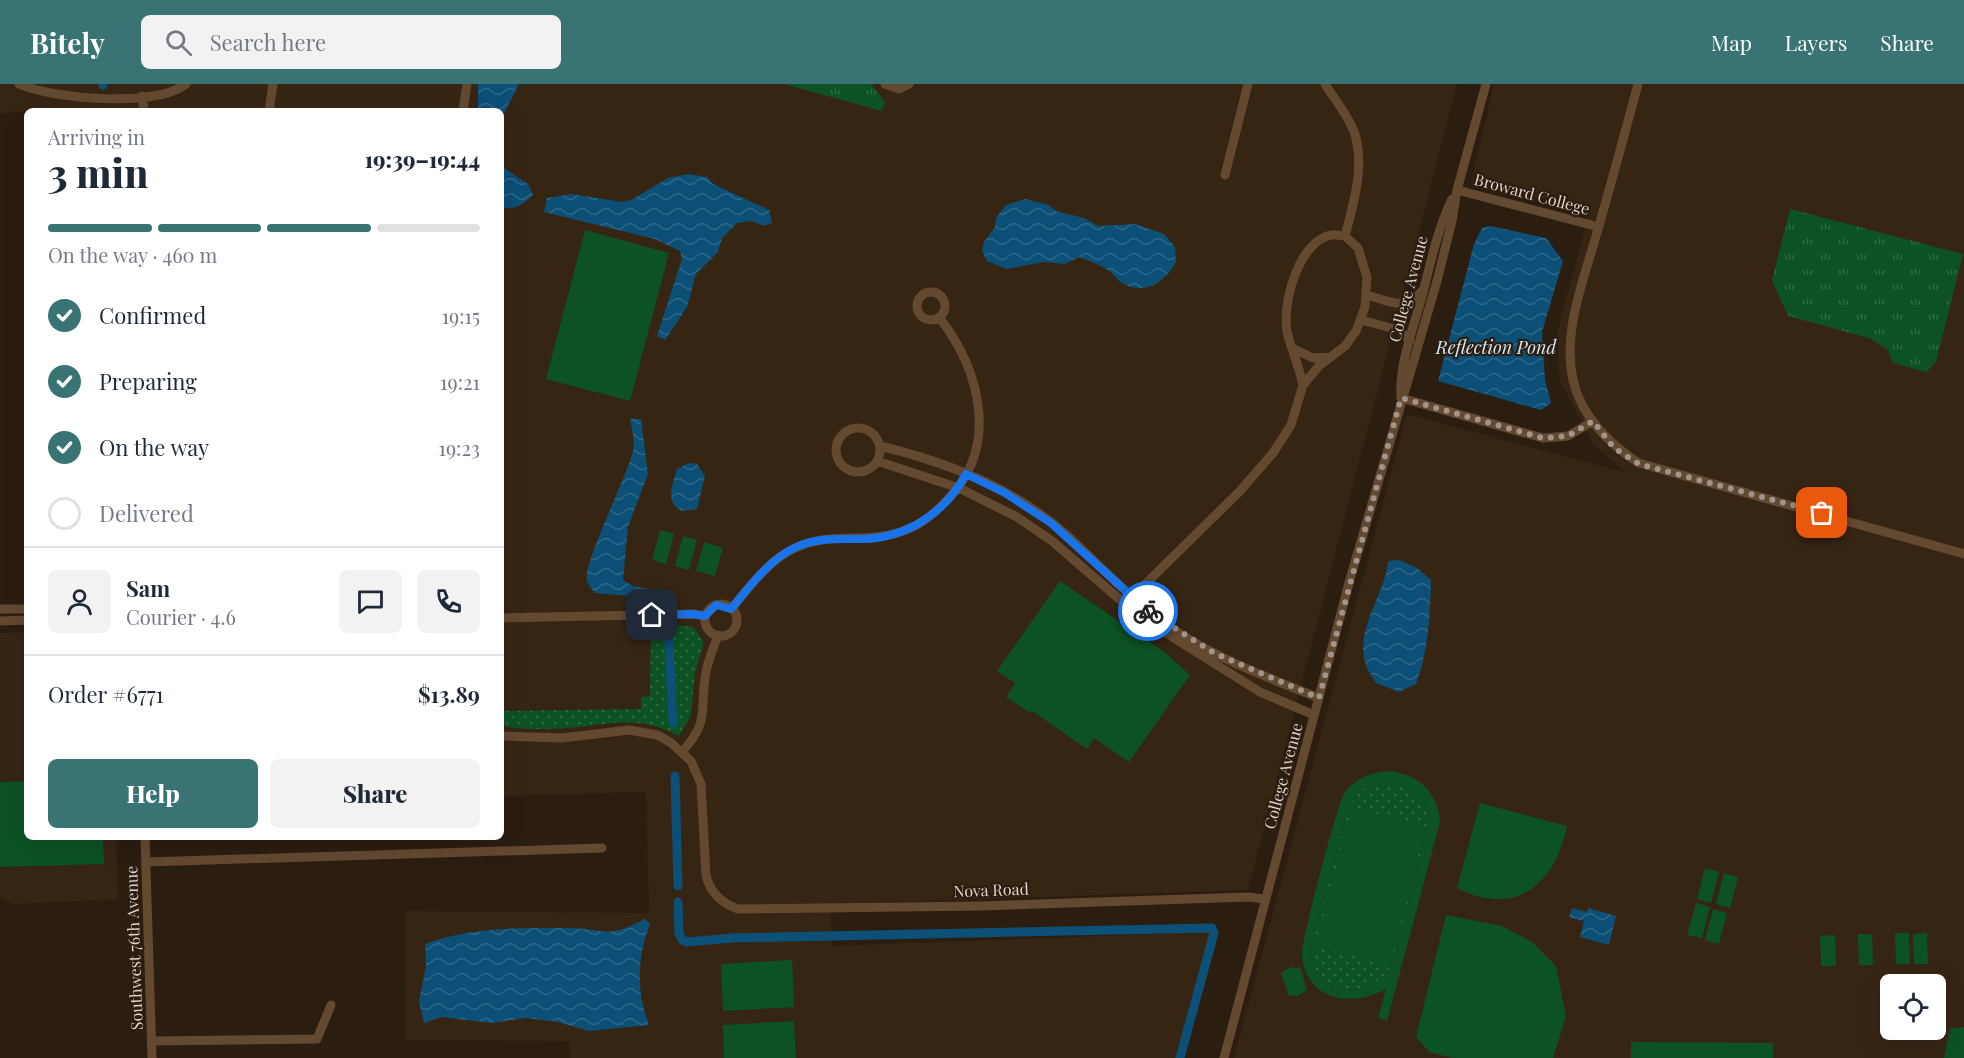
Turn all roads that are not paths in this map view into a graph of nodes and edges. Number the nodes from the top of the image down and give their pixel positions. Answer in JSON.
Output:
{"nodes":[{"id":1,"x":19,"y":84,"type":"edge"},
{"id":2,"x":186,"y":84,"type":"edge"},
{"id":3,"x":273,"y":84,"type":"edge"},
{"id":4,"x":467,"y":84,"type":"edge"},
{"id":5,"x":885,"y":84,"type":"edge"},
{"id":6,"x":909,"y":84,"type":"edge"},
{"id":7,"x":1248,"y":84,"type":"edge"},
{"id":8,"x":1325,"y":84,"type":"edge"},
{"id":9,"x":1486,"y":84,"type":"edge"},
{"id":10,"x":1638,"y":84,"type":"edge"},
{"id":11,"x":142,"y":96,"type":"junction"},
{"id":12,"x":144,"y":108,"type":"edge"},
{"id":13,"x":269,"y":108,"type":"edge"},
{"id":14,"x":463,"y":108,"type":"edge"},
{"id":15,"x":1225,"y":175,"type":"dead end"},
{"id":16,"x":1457,"y":190,"type":"junction"},
{"id":17,"x":1599,"y":227,"type":"junction"},
{"id":18,"x":1345,"y":236,"type":"junction"},
{"id":19,"x":1423,"y":290,"type":"junction"},
{"id":20,"x":1367,"y":296,"type":"junction"},
{"id":21,"x":939,"y":317,"type":"dead end"},
{"id":22,"x":1360,"y":320,"type":"junction"},
{"id":23,"x":1410,"y":341,"type":"junction"},
{"id":24,"x":1294,"y":349,"type":"junction"},
{"id":25,"x":1331,"y":357,"type":"junction"},
{"id":26,"x":1303,"y":385,"type":"junction"},
{"id":27,"x":1401,"y":398,"type":"junction"},
{"id":28,"x":1593,"y":421,"type":"junction"},
{"id":29,"x":880,"y":446,"type":"junction"},
{"id":30,"x":877,"y":461,"type":"junction"},
{"id":31,"x":966,"y":474,"type":"junction"},
{"id":32,"x":959,"y":488,"type":"junction"},
{"id":33,"x":1964,"y":554,"type":"edge"},
{"id":34,"x":1128,"y":601,"type":"junction"},
{"id":35,"x":0,"y":609,"type":"edge"},
{"id":36,"x":24,"y":609,"type":"edge"},
{"id":37,"x":731,"y":609,"type":"junction"},
{"id":38,"x":705,"y":616,"type":"junction"},
{"id":39,"x":504,"y":618,"type":"edge"},
{"id":40,"x":24,"y":620,"type":"edge"},
{"id":41,"x":0,"y":621,"type":"edge"},
{"id":42,"x":718,"y":635,"type":"junction"},
{"id":43,"x":1248,"y":669,"type":"junction"},
{"id":44,"x":1240,"y":681,"type":"junction"},
{"id":45,"x":1319,"y":698,"type":"junction"},
{"id":46,"x":1314,"y":715,"type":"junction"},
{"id":47,"x":504,"y":736,"type":"edge"},
{"id":48,"x":682,"y":752,"type":"junction"},
{"id":49,"x":145,"y":840,"type":"edge"},
{"id":50,"x":602,"y":848,"type":"dead end"},
{"id":51,"x":146,"y":862,"type":"junction"},
{"id":52,"x":1265,"y":899,"type":"junction"},
{"id":53,"x":331,"y":1005,"type":"dead end"},
{"id":54,"x":152,"y":1041,"type":"junction"},
{"id":55,"x":152,"y":1058,"type":"edge"},
{"id":56,"x":1224,"y":1058,"type":"edge"}],
"edges":[{"from":1,"to":11,"type":"street"},
{"from":2,"to":11,"type":"street"},
{"from":3,"to":13,"type":"street"},
{"from":4,"to":14,"type":"street"},
{"from":5,"to":6,"type":"street"},
{"from":7,"to":15,"type":"street"},
{"from":8,"to":18,"type":"street"},
{"from":9,"to":16,"type":"street","name":"College Avenue"},
{"from":10,"to":17,"type":"street","name":"Broward College"},
{"from":11,"to":12,"type":"street"},
{"from":16,"to":17,"type":"street","name":"Broward College"},
{"from":16,"to":19,"type":"street","name":"College Avenue"},
{"from":16,"to":27,"type":"street","name":"College Avenue"},
{"from":17,"to":28,"type":"street","name":"Broward College"},
{"from":18,"to":20,"type":"street"},
{"from":18,"to":24,"type":"street"},
{"from":19,"to":20,"type":"street"},
{"from":19,"to":23,"type":"street","name":"College Avenue"},
{"from":20,"to":22,"type":"street"},
{"from":21,"to":31,"type":"street"},
{"from":22,"to":23,"type":"street"},
{"from":22,"to":25,"type":"street"},
{"from":23,"to":27,"type":"street","name":"College Avenue"},
{"from":24,"to":25,"type":"street"},
{"from":24,"to":26,"type":"street"},
{"from":25,"to":26,"type":"street"},
{"from":26,"to":34,"type":"street"},
{"from":27,"to":28,"type":"street"},
{"from":27,"to":45,"type":"street","name":"College Avenue"},
{"from":28,"to":33,"type":"street","name":"Broward College"},
{"from":29,"to":30,"type":"street"},
{"from":29,"to":30,"type":"street"},
{"from":29,"to":31,"type":"street"},
{"from":30,"to":32,"type":"street"},
{"from":31,"to":32,"type":"street"},
{"from":31,"to":34,"type":"street"},
{"from":32,"to":34,"type":"street"},
{"from":32,"to":37,"type":"street"},
{"from":34,"to":43,"type":"street"},
{"from":34,"to":44,"type":"street"},
{"from":35,"to":36,"type":"street"},
{"from":37,"to":38,"type":"street"},
{"from":37,"to":42,"type":"street"},
{"from":38,"to":39,"type":"street"},
{"from":38,"to":42,"type":"street"},
{"from":40,"to":41,"type":"street"},
{"from":42,"to":48,"type":"street"},
{"from":43,"to":44,"type":"street"},
{"from":43,"to":45,"type":"street"},
{"from":44,"to":46,"type":"street"},
{"from":45,"to":46,"type":"street","name":"College Avenue"},
{"from":46,"to":52,"type":"street","name":"College Avenue"},
{"from":47,"to":48,"type":"street"},
{"from":48,"to":52,"type":"street","name":"Nova Road"},
{"from":49,"to":51,"type":"street","name":"Southwest 76th Avenue"},
{"from":50,"to":51,"type":"street"},
{"from":51,"to":54,"type":"street","name":"Southwest 76th Avenue"},
{"from":52,"to":56,"type":"street","name":"College Avenue"},
{"from":53,"to":54,"type":"street"},
{"from":54,"to":55,"type":"street","name":"Southwest 76th Avenue"}]}
